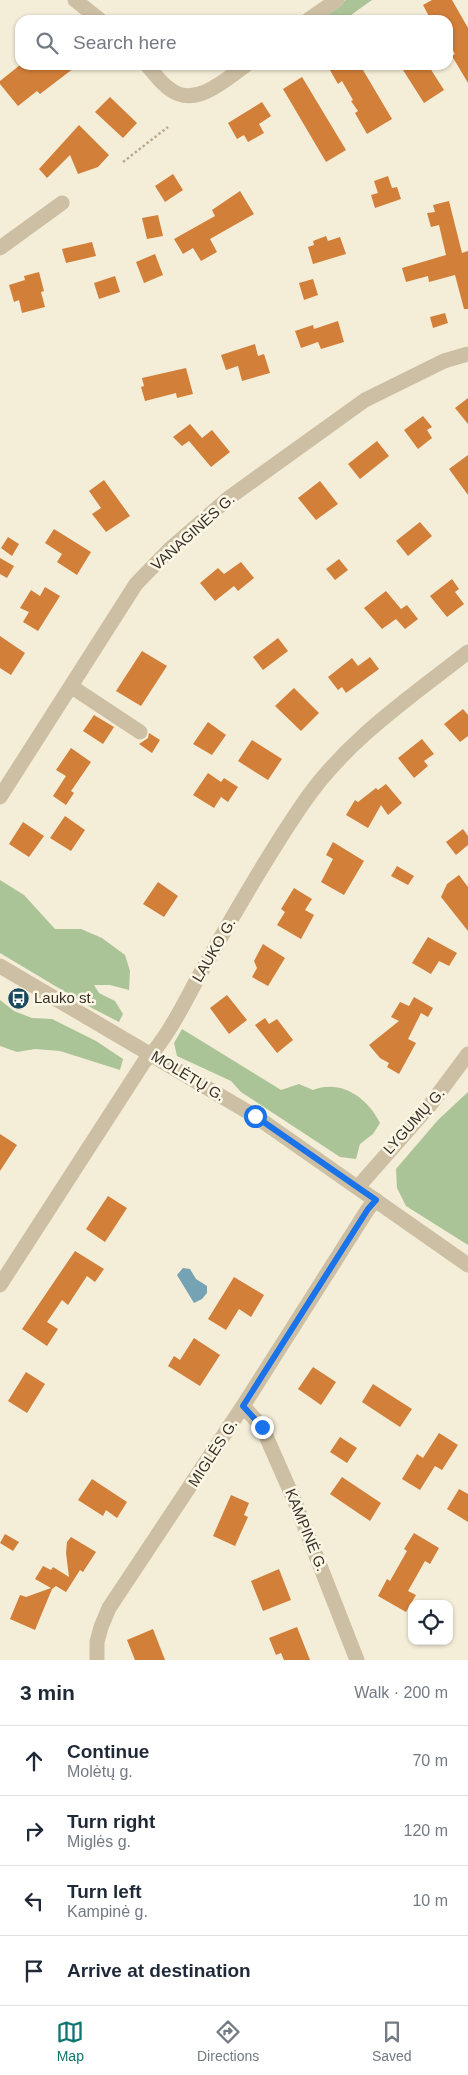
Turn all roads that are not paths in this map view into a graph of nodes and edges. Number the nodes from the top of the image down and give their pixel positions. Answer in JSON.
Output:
{"nodes":[{"id":1,"x":75,"y":0,"type":"edge"},
{"id":2,"x":337,"y":0,"type":"edge"},
{"id":3,"x":94,"y":15,"type":"edge"},
{"id":4,"x":315,"y":15,"type":"edge"},
{"id":5,"x":152,"y":70,"type":"edge"},
{"id":6,"x":238,"y":70,"type":"edge"},
{"id":7,"x":62,"y":203,"type":"dead end"},
{"id":8,"x":0,"y":248,"type":"edge"},
{"id":9,"x":468,"y":354,"type":"edge"},
{"id":10,"x":468,"y":652,"type":"edge"},
{"id":11,"x":72,"y":687,"type":"junction"},
{"id":12,"x":140,"y":732,"type":"dead end"},
{"id":13,"x":0,"y":797,"type":"edge"},
{"id":14,"x":0,"y":966,"type":"edge"},
{"id":15,"x":468,"y":1054,"type":"edge"},
{"id":16,"x":151,"y":1055,"type":"junction"},
{"id":17,"x":358,"y":1186,"type":"junction"},
{"id":18,"x":376,"y":1200,"type":"junction"},
{"id":19,"x":468,"y":1265,"type":"edge"},
{"id":20,"x":0,"y":1285,"type":"edge"},
{"id":21,"x":243,"y":1406,"type":"junction"},
{"id":22,"x":97,"y":1660,"type":"edge"},
{"id":23,"x":357,"y":1660,"type":"edge"}],
"edges":[{"from":1,"to":3,"type":"street"},
{"from":2,"to":4,"type":"street"},
{"from":5,"to":6,"type":"street"},
{"from":7,"to":8,"type":"street"},
{"from":9,"to":11,"type":"street","name":"VANAGINĖS G."},
{"from":10,"to":16,"type":"street","name":"LAUKO G."},
{"from":11,"to":12,"type":"street"},
{"from":11,"to":13,"type":"street","name":"VANAGINĖS G."},
{"from":14,"to":16,"type":"street","name":"MOLĖTŲ G."},
{"from":15,"to":17,"type":"street","name":"LYGUMŲ G."},
{"from":16,"to":17,"type":"street","name":"MOLĖTŲ G."},
{"from":16,"to":20,"type":"street","name":"LAUKO G."},
{"from":17,"to":18,"type":"street","name":"MOLĖTŲ G."},
{"from":18,"to":19,"type":"street","name":"MOLĖTŲ G."},
{"from":18,"to":21,"type":"street","name":"MIGLĖS G."},
{"from":21,"to":22,"type":"street","name":"MIGLĖS G."},
{"from":21,"to":23,"type":"street","name":"KAMPINĖ G."}]}
